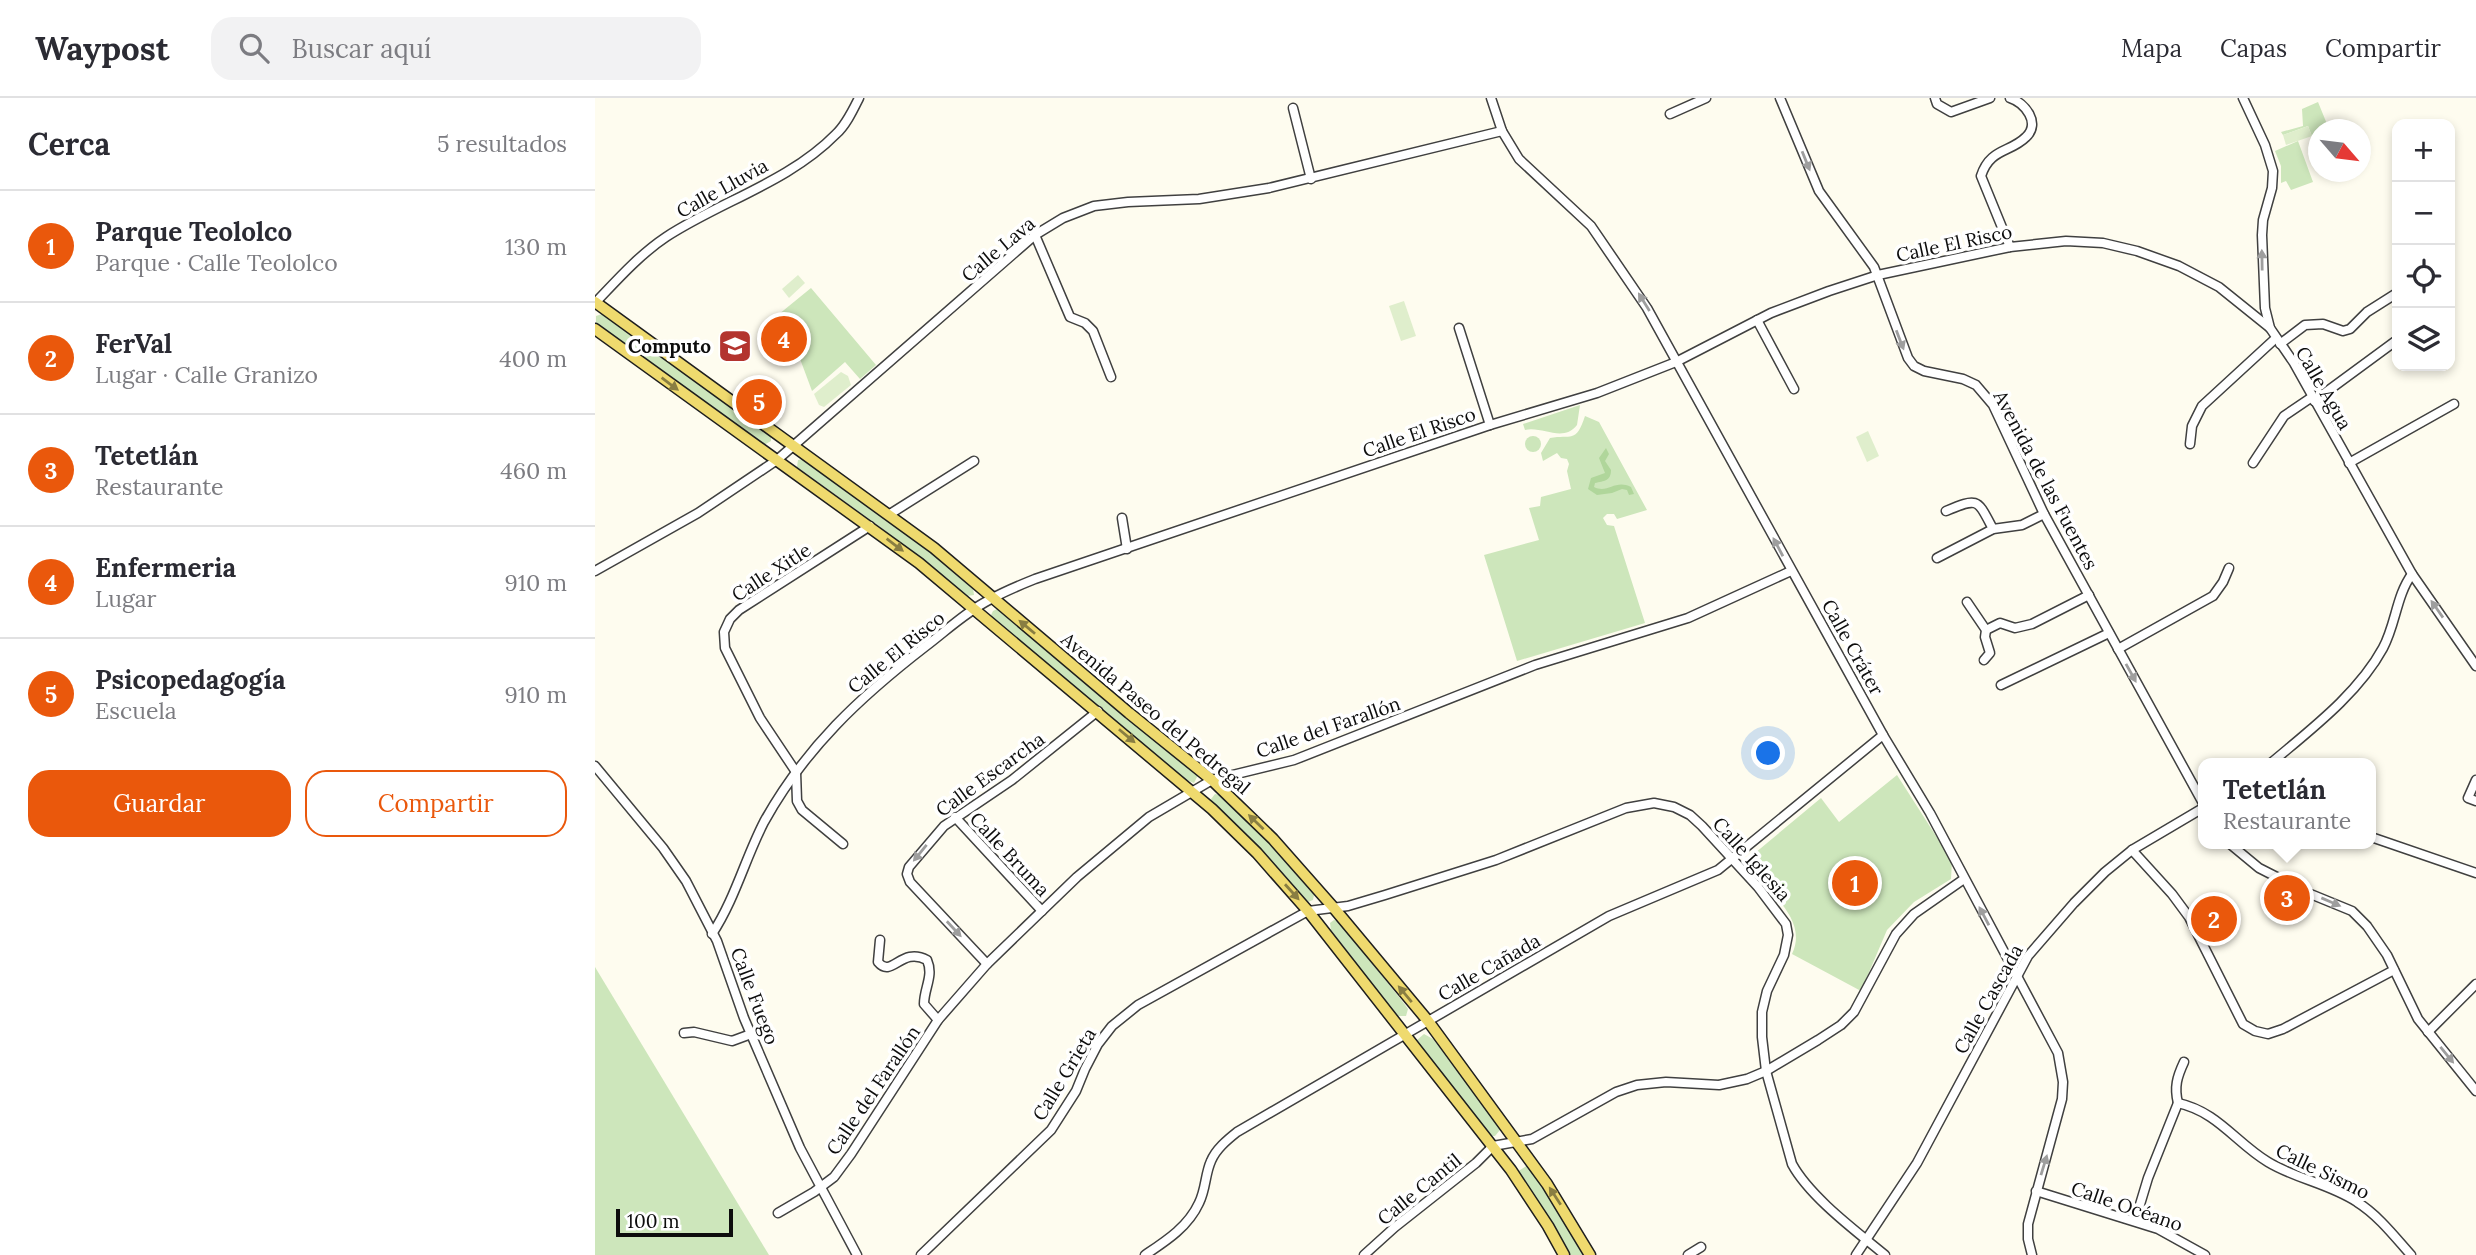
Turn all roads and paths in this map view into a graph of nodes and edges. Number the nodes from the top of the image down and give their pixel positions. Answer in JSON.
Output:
{"nodes":[{"id":1,"x":859,"y":98,"type":"edge"},
{"id":2,"x":1491,"y":98,"type":"edge"},
{"id":3,"x":1706,"y":98,"type":"edge"},
{"id":4,"x":1780,"y":98,"type":"edge"},
{"id":5,"x":1935,"y":98,"type":"edge"},
{"id":6,"x":1990,"y":98,"type":"edge"},
{"id":7,"x":2010,"y":98,"type":"edge"},
{"id":8,"x":2243,"y":98,"type":"edge"},
{"id":9,"x":1293,"y":108,"type":"dead end"},
{"id":10,"x":1670,"y":114,"type":"dead end"},
{"id":11,"x":1502,"y":131,"type":"junction"},
{"id":12,"x":1311,"y":179,"type":"junction"},
{"id":13,"x":1035,"y":235,"type":"junction"},
{"id":14,"x":2010,"y":247,"type":"junction"},
{"id":15,"x":1878,"y":275,"type":"junction"},
{"id":16,"x":2392,"y":296,"type":"edge"},
{"id":17,"x":595,"y":303,"type":"edge"},
{"id":18,"x":1757,"y":320,"type":"junction"},
{"id":19,"x":1459,"y":328,"type":"dead end"},
{"id":20,"x":2270,"y":328,"type":"junction"},
{"id":21,"x":595,"y":329,"type":"edge"},
{"id":22,"x":2278,"y":341,"type":"junction"},
{"id":23,"x":2392,"y":344,"type":"edge"},
{"id":24,"x":1676,"y":362,"type":"junction"},
{"id":25,"x":1111,"y":377,"type":"dead end"},
{"id":26,"x":1794,"y":389,"type":"dead end"},
{"id":27,"x":2313,"y":399,"type":"junction"},
{"id":28,"x":2454,"y":404,"type":"dead end"},
{"id":29,"x":1490,"y":425,"type":"junction"},
{"id":30,"x":2190,"y":444,"type":"dead end"},
{"id":31,"x":794,"y":445,"type":"junction"},
{"id":32,"x":777,"y":460,"type":"junction"},
{"id":33,"x":974,"y":461,"type":"dead end"},
{"id":34,"x":2253,"y":463,"type":"dead end"},
{"id":35,"x":2349,"y":463,"type":"junction"},
{"id":36,"x":1946,"y":511,"type":"dead end"},
{"id":37,"x":890,"y":514,"type":"junction"},
{"id":38,"x":2044,"y":514,"type":"junction"},
{"id":39,"x":1122,"y":518,"type":"dead end"},
{"id":40,"x":870,"y":526,"type":"junction"},
{"id":41,"x":1993,"y":529,"type":"junction"},
{"id":42,"x":1127,"y":548,"type":"junction"},
{"id":43,"x":1937,"y":558,"type":"dead end"},
{"id":44,"x":2229,"y":568,"type":"dead end"},
{"id":45,"x":595,"y":571,"type":"edge"},
{"id":46,"x":1791,"y":571,"type":"junction"},
{"id":47,"x":2412,"y":574,"type":"junction"},
{"id":48,"x":2089,"y":595,"type":"junction"},
{"id":49,"x":992,"y":598,"type":"junction"},
{"id":50,"x":1967,"y":602,"type":"dead end"},
{"id":51,"x":974,"y":609,"type":"junction"},
{"id":52,"x":1986,"y":630,"type":"junction"},
{"id":53,"x":2109,"y":633,"type":"junction"},
{"id":54,"x":2118,"y":649,"type":"junction"},
{"id":55,"x":1984,"y":660,"type":"dead end"},
{"id":56,"x":2476,"y":666,"type":"edge"},
{"id":57,"x":2001,"y":685,"type":"dead end"},
{"id":58,"x":1098,"y":711,"type":"junction"},
{"id":59,"x":1883,"y":735,"type":"junction"},
{"id":60,"x":2278,"y":758,"type":"edge"},
{"id":61,"x":595,"y":766,"type":"edge"},
{"id":62,"x":796,"y":772,"type":"junction"},
{"id":63,"x":1212,"y":780,"type":"junction"},
{"id":64,"x":2476,"y":780,"type":"edge"},
{"id":65,"x":1192,"y":790,"type":"junction"},
{"id":66,"x":2198,"y":797,"type":"edge"},
{"id":67,"x":2476,"y":801,"type":"edge"},
{"id":68,"x":2198,"y":809,"type":"edge"},
{"id":69,"x":955,"y":817,"type":"junction"},
{"id":70,"x":2376,"y":839,"type":"edge"},
{"id":71,"x":842,"y":844,"type":"dead end"},
{"id":72,"x":2236,"y":849,"type":"edge"},
{"id":73,"x":2131,"y":850,"type":"junction"},
{"id":74,"x":1733,"y":860,"type":"junction"},
{"id":75,"x":2476,"y":873,"type":"edge"},
{"id":76,"x":1964,"y":879,"type":"junction"},
{"id":77,"x":1333,"y":907,"type":"junction"},
{"id":78,"x":1042,"y":911,"type":"junction"},
{"id":79,"x":1308,"y":911,"type":"junction"},
{"id":80,"x":712,"y":934,"type":"junction"},
{"id":81,"x":880,"y":940,"type":"dead end"},
{"id":82,"x":987,"y":964,"type":"junction"},
{"id":83,"x":2394,"y":970,"type":"junction"},
{"id":84,"x":2017,"y":976,"type":"junction"},
{"id":85,"x":2476,"y":984,"type":"edge"},
{"id":86,"x":938,"y":1020,"type":"junction"},
{"id":87,"x":1428,"y":1021,"type":"junction"},
{"id":88,"x":2428,"y":1032,"type":"junction"},
{"id":89,"x":684,"y":1033,"type":"dead end"},
{"id":90,"x":751,"y":1034,"type":"junction"},
{"id":91,"x":1405,"y":1035,"type":"junction"},
{"id":92,"x":2184,"y":1062,"type":"dead end"},
{"id":93,"x":1766,"y":1072,"type":"junction"},
{"id":94,"x":2476,"y":1091,"type":"edge"},
{"id":95,"x":2178,"y":1103,"type":"junction"},
{"id":96,"x":1516,"y":1141,"type":"junction"},
{"id":97,"x":1493,"y":1146,"type":"junction"},
{"id":98,"x":820,"y":1188,"type":"junction"},
{"id":99,"x":2036,"y":1191,"type":"junction"},
{"id":100,"x":778,"y":1213,"type":"dead end"},
{"id":101,"x":2135,"y":1222,"type":"junction"},
{"id":102,"x":1867,"y":1240,"type":"junction"},
{"id":103,"x":1700,"y":1247,"type":"dead end"},
{"id":104,"x":857,"y":1255,"type":"edge"},
{"id":105,"x":921,"y":1255,"type":"edge"},
{"id":106,"x":1145,"y":1255,"type":"edge"},
{"id":107,"x":1364,"y":1255,"type":"edge"},
{"id":108,"x":1564,"y":1255,"type":"edge"},
{"id":109,"x":1590,"y":1255,"type":"edge"},
{"id":110,"x":1688,"y":1255,"type":"edge"},
{"id":111,"x":1856,"y":1255,"type":"edge"},
{"id":112,"x":1885,"y":1255,"type":"edge"},
{"id":113,"x":2032,"y":1255,"type":"edge"},
{"id":114,"x":2205,"y":1255,"type":"edge"},
{"id":115,"x":2411,"y":1255,"type":"edge"}],
"edges":[{"from":1,"to":17,"type":"street","name":"Calle Lluvia"},
{"from":2,"to":11,"type":"street","name":"Calle Cráter"},
{"from":3,"to":10,"type":"street"},
{"from":4,"to":15,"type":"street","name":"Avenida de las Fuentes","one_way":true},
{"from":5,"to":6,"type":"street"},
{"from":7,"to":14,"type":"street"},
{"from":20,"to":8,"type":"street","name":"Calle Agua","one_way":true},
{"from":9,"to":12,"type":"street"},
{"from":11,"to":12,"type":"street","name":"Calle Lava"},
{"from":24,"to":11,"type":"street","name":"Calle Cráter","one_way":true},
{"from":12,"to":13,"type":"street","name":"Calle Lava"},
{"from":13,"to":25,"type":"street"},
{"from":13,"to":31,"type":"street","name":"Calle Lava"},
{"from":14,"to":15,"type":"street","name":"Calle El Risco"},
{"from":14,"to":20,"type":"street","name":"Calle El Risco"},
{"from":15,"to":18,"type":"street","name":"Calle El Risco"},
{"from":15,"to":38,"type":"street","name":"Avenida de las Fuentes","one_way":true},
{"from":16,"to":22,"type":"street"},
{"from":17,"to":31,"type":"main road","name":"Avenida Paseo del Pedregal"},
{"from":18,"to":24,"type":"street","name":"Calle El Risco"},
{"from":18,"to":26,"type":"street"},
{"from":19,"to":29,"type":"street"},
{"from":20,"to":22,"type":"street","name":"Calle Agua"},
{"from":21,"to":32,"type":"main road","name":"Avenida Paseo del Pedregal","one_way":true},
{"from":22,"to":27,"type":"street","name":"Calle Agua"},
{"from":22,"to":30,"type":"street"},
{"from":23,"to":27,"type":"street"},
{"from":24,"to":29,"type":"street","name":"Calle El Risco"},
{"from":46,"to":24,"type":"street","name":"Calle Cráter","one_way":true},
{"from":27,"to":34,"type":"street"},
{"from":27,"to":35,"type":"street","name":"Calle Agua"},
{"from":28,"to":35,"type":"street"},
{"from":29,"to":42,"type":"street","name":"Calle El Risco"},
{"from":31,"to":32,"type":"street","name":"Calle Lava"},
{"from":31,"to":37,"type":"main road","name":"Avenida Paseo del Pedregal"},
{"from":32,"to":40,"type":"main road","name":"Avenida Paseo del Pedregal"},
{"from":32,"to":45,"type":"street","name":"Calle Lava"},
{"from":33,"to":37,"type":"street"},
{"from":35,"to":47,"type":"street","name":"Calle Agua"},
{"from":36,"to":41,"type":"street"},
{"from":37,"to":49,"type":"main road","name":"Avenida Paseo del Pedregal"},
{"from":38,"to":41,"type":"street"},
{"from":38,"to":48,"type":"street","name":"Avenida de las Fuentes"},
{"from":39,"to":42,"type":"street"},
{"from":40,"to":51,"type":"main road","name":"Avenida Paseo del Pedregal","one_way":true},
{"from":40,"to":62,"type":"street","name":"Calle Xitle"},
{"from":41,"to":43,"type":"street"},
{"from":42,"to":49,"type":"street","name":"Calle El Risco"},
{"from":44,"to":54,"type":"street"},
{"from":46,"to":59,"type":"street","name":"Calle Cráter"},
{"from":46,"to":63,"type":"street","name":"Calle del Farallón"},
{"from":56,"to":47,"type":"street","name":"Calle Agua","one_way":true},
{"from":47,"to":60,"type":"street"},
{"from":48,"to":52,"type":"street"},
{"from":48,"to":53,"type":"street","name":"Avenida de las Fuentes"},
{"from":49,"to":51,"type":"street","name":"Calle El Risco"},
{"from":63,"to":49,"type":"main road","name":"Avenida Paseo del Pedregal","one_way":true},
{"from":50,"to":52,"type":"street"},
{"from":51,"to":58,"type":"main road","name":"Avenida Paseo del Pedregal"},
{"from":51,"to":62,"type":"street","name":"Calle El Risco"},
{"from":52,"to":55,"type":"street"},
{"from":53,"to":54,"type":"street","name":"Avenida de las Fuentes"},
{"from":53,"to":57,"type":"street"},
{"from":54,"to":66,"type":"street","name":"Avenida de las Fuentes","one_way":true},
{"from":58,"to":65,"type":"main road","name":"Avenida Paseo del Pedregal","one_way":true},
{"from":58,"to":69,"type":"street","name":"Calle Escarcha"},
{"from":59,"to":74,"type":"street","name":"Calle Cañada"},
{"from":59,"to":76,"type":"street","name":"Calle Cráter"},
{"from":61,"to":80,"type":"street","name":"Calle Fuego"},
{"from":62,"to":71,"type":"street"},
{"from":62,"to":80,"type":"street","name":"Calle El Risco"},
{"from":63,"to":65,"type":"street","name":"Calle del Farallón"},
{"from":77,"to":63,"type":"main road","name":"Avenida Paseo del Pedregal","one_way":true},
{"from":64,"to":67,"type":"street"},
{"from":65,"to":78,"type":"street","name":"Calle del Farallón"},
{"from":65,"to":79,"type":"main road","name":"Avenida Paseo del Pedregal","one_way":true},
{"from":68,"to":73,"type":"street","name":"Calle Cascada"},
{"from":69,"to":78,"type":"street","name":"Calle Bruma"},
{"from":69,"to":82,"type":"street","name":"Calle Escarcha","one_way":true},
{"from":70,"to":75,"type":"street"},
{"from":72,"to":83,"type":"street","one_way":true},
{"from":73,"to":83,"type":"street"},
{"from":73,"to":84,"type":"street","name":"Calle Cascada"},
{"from":74,"to":77,"type":"street","name":"Calle Iglesia"},
{"from":74,"to":87,"type":"street","name":"Calle Cañada"},
{"from":74,"to":93,"type":"street","name":"Calle Iglesia"},
{"from":84,"to":76,"type":"street","name":"Calle Cráter","one_way":true},
{"from":76,"to":93,"type":"street"},
{"from":77,"to":79,"type":"street","name":"Calle Grieta"},
{"from":87,"to":77,"type":"main road","name":"Avenida Paseo del Pedregal","one_way":true},
{"from":78,"to":82,"type":"street","name":"Calle del Farallón"},
{"from":79,"to":91,"type":"main road","name":"Avenida Paseo del Pedregal"},
{"from":79,"to":105,"type":"street","name":"Calle Grieta"},
{"from":80,"to":90,"type":"street","name":"Calle Fuego"},
{"from":81,"to":86,"type":"street"},
{"from":82,"to":86,"type":"street","name":"Calle del Farallón"},
{"from":83,"to":88,"type":"street"},
{"from":99,"to":84,"type":"street","name":"Calle Cráter","one_way":true},
{"from":84,"to":102,"type":"street","name":"Calle Cascada"},
{"from":85,"to":88,"type":"street"},
{"from":86,"to":98,"type":"street","name":"Calle del Farallón"},
{"from":87,"to":91,"type":"street","name":"Calle Cañada"},
{"from":87,"to":96,"type":"main road","name":"Avenida Paseo del Pedregal"},
{"from":88,"to":94,"type":"street","one_way":true},
{"from":89,"to":90,"type":"street"},
{"from":90,"to":98,"type":"street","name":"Calle Fuego"},
{"from":91,"to":97,"type":"main road","name":"Avenida Paseo del Pedregal"},
{"from":91,"to":106,"type":"street","name":"Calle Cañada"},
{"from":92,"to":95,"type":"street"},
{"from":93,"to":96,"type":"street"},
{"from":93,"to":102,"type":"street","name":"Calle Iglesia"},
{"from":95,"to":101,"type":"street"},
{"from":95,"to":115,"type":"street","name":"Calle Sismo"},
{"from":96,"to":97,"type":"street"},
{"from":109,"to":96,"type":"main road","name":"Avenida Paseo del Pedregal","one_way":true},
{"from":97,"to":107,"type":"street","name":"Calle Cantil"},
{"from":97,"to":108,"type":"main road","name":"Avenida Paseo del Pedregal"},
{"from":98,"to":100,"type":"street","name":"Calle del Farallón"},
{"from":98,"to":104,"type":"street","name":"Calle Fuego"},
{"from":99,"to":101,"type":"street","name":"Calle Océano"},
{"from":99,"to":113,"type":"street","name":"Calle Cráter"},
{"from":101,"to":114,"type":"street","name":"Calle Océano"},
{"from":102,"to":111,"type":"street","name":"Calle Cascada"},
{"from":102,"to":112,"type":"street","name":"Calle Iglesia"},
{"from":103,"to":110,"type":"street"}]}
